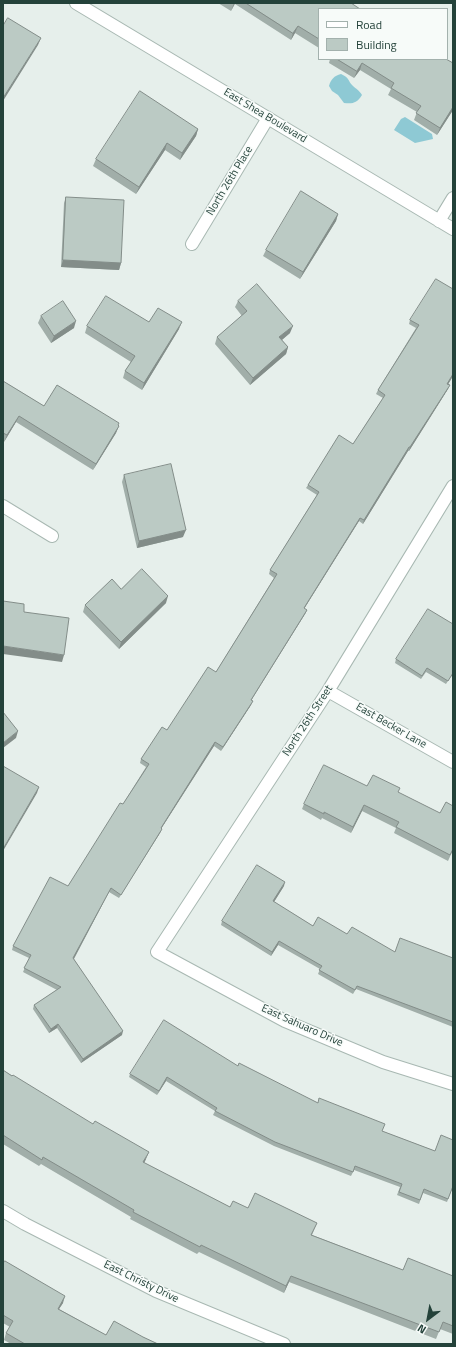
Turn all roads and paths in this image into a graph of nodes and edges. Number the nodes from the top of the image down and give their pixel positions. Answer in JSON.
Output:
{"nodes":[{"id":1,"x":76,"y":3,"type":"edge"},
{"id":2,"x":268,"y":118,"type":"junction"},
{"id":3,"x":453,"y":198,"type":"edge"},
{"id":4,"x":439,"y":221,"type":"junction"},
{"id":5,"x":453,"y":229,"type":"edge"},
{"id":6,"x":192,"y":244,"type":"dead end"},
{"id":7,"x":453,"y":486,"type":"edge"},
{"id":8,"x":3,"y":506,"type":"edge"},
{"id":9,"x":52,"y":536,"type":"dead end"},
{"id":10,"x":328,"y":691,"type":"junction"},
{"id":11,"x":453,"y":762,"type":"edge"},
{"id":12,"x":157,"y":952,"type":"joint"},
{"id":13,"x":453,"y":1084,"type":"edge"},
{"id":14,"x":3,"y":1211,"type":"edge"},
{"id":15,"x":284,"y":1344,"type":"edge"}],
"edges":[{"from":1,"to":2,"type":"street","name":"East Shea Boulevard"},
{"from":2,"to":4,"type":"street","name":"East Shea Boulevard"},
{"from":2,"to":6,"type":"street","name":"North 26th Place"},
{"from":3,"to":4,"type":"street"},
{"from":4,"to":5,"type":"street","name":"East Shea Boulevard"},
{"from":7,"to":10,"type":"street","name":"North 26th Street"},
{"from":8,"to":9,"type":"street"},
{"from":10,"to":11,"type":"street","name":"East Becker Lane"},
{"from":10,"to":12,"type":"street","name":"North 26th Street"},
{"from":12,"to":13,"type":"street","name":"East Sahuaro Drive"},
{"from":14,"to":15,"type":"street","name":"East Christy Drive"}]}
